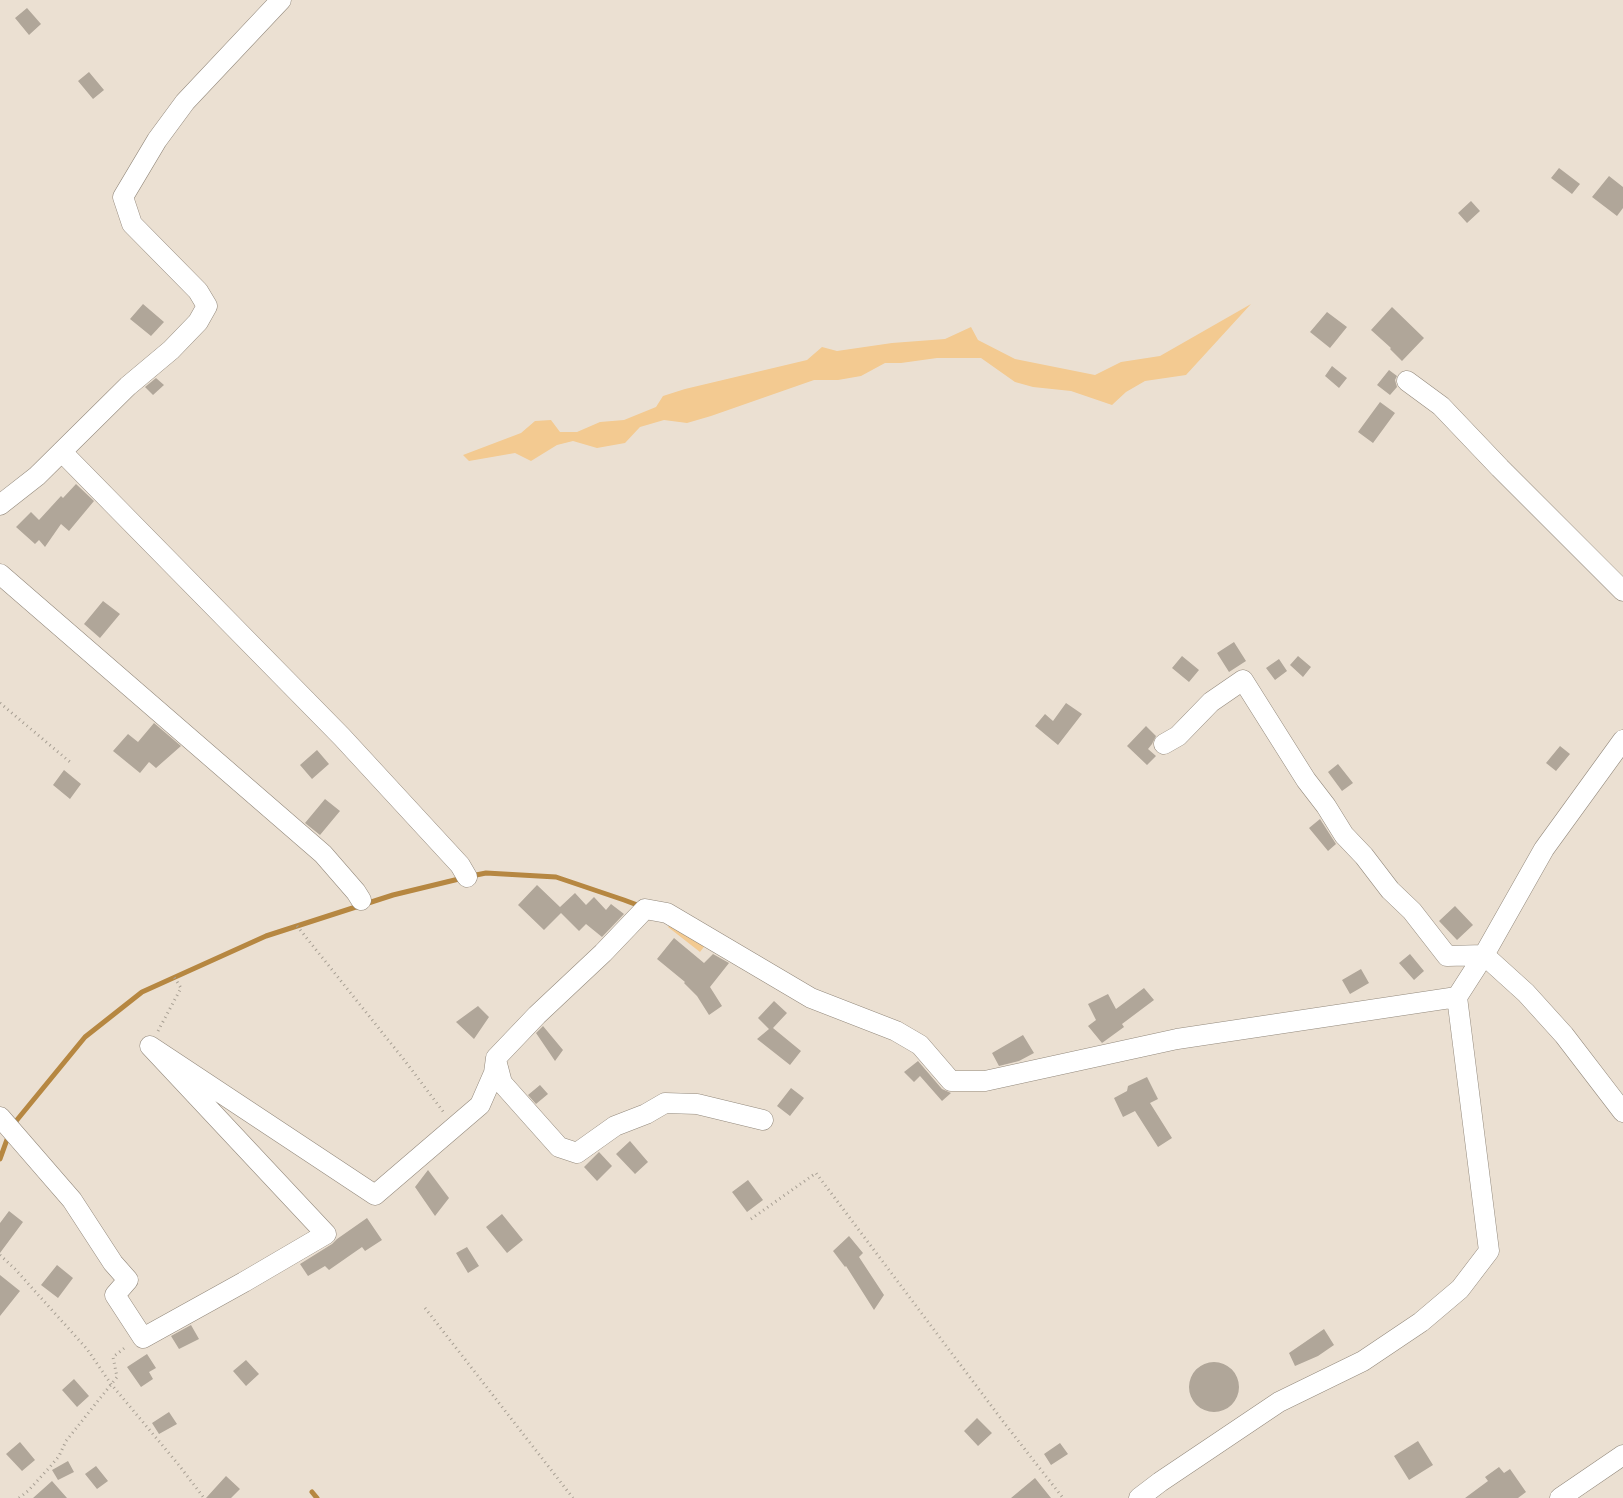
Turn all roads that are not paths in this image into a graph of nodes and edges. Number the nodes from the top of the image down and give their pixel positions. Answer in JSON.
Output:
{"nodes":[{"id":1,"x":281,"y":0,"type":"edge"},
{"id":2,"x":1407,"y":381,"type":"dead end"},
{"id":3,"x":62,"y":452,"type":"junction"},
{"id":4,"x":0,"y":505,"type":"edge"},
{"id":5,"x":0,"y":574,"type":"edge"},
{"id":6,"x":1623,"y":591,"type":"edge"},
{"id":7,"x":1623,"y":740,"type":"edge"},
{"id":8,"x":1164,"y":744,"type":"dead end"},
{"id":9,"x":467,"y":877,"type":"dead end"},
{"id":10,"x":361,"y":900,"type":"dead end"},
{"id":11,"x":1484,"y":955,"type":"junction"},
{"id":12,"x":1457,"y":997,"type":"junction"},
{"id":13,"x":496,"y":1058,"type":"junction"},
{"id":14,"x":1623,"y":1112,"type":"edge"},
{"id":15,"x":0,"y":1117,"type":"edge"},
{"id":16,"x":763,"y":1120,"type":"dead end"},
{"id":17,"x":1623,"y":1455,"type":"edge"},
{"id":18,"x":1139,"y":1498,"type":"edge"},
{"id":19,"x":1560,"y":1498,"type":"edge"}],
"edges":[{"from":1,"to":3,"type":"street"},
{"from":2,"to":6,"type":"street"},
{"from":3,"to":4,"type":"street"},
{"from":3,"to":9,"type":"street"},
{"from":5,"to":10,"type":"street"},
{"from":7,"to":11,"type":"street"},
{"from":8,"to":11,"type":"street"},
{"from":11,"to":12,"type":"street"},
{"from":11,"to":14,"type":"street"},
{"from":12,"to":13,"type":"street"},
{"from":12,"to":18,"type":"street"},
{"from":13,"to":15,"type":"street"},
{"from":13,"to":16,"type":"street"},
{"from":17,"to":19,"type":"street"}]}
